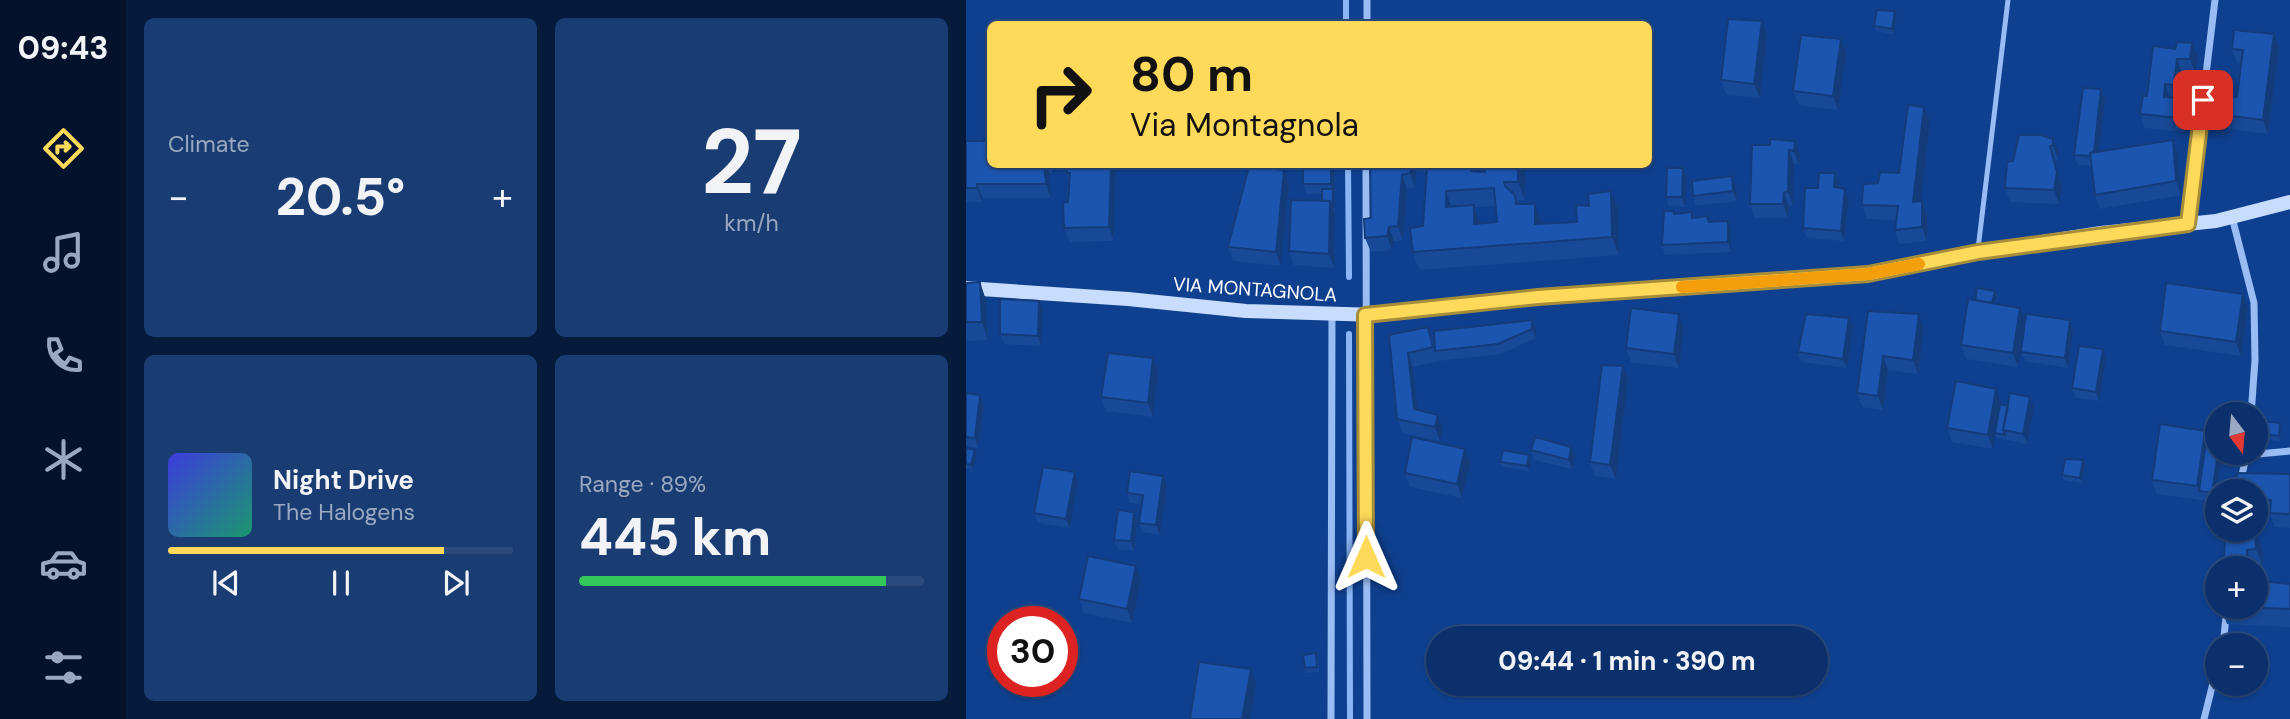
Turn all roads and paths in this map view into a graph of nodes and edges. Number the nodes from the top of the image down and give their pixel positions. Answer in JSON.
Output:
{"nodes":[{"id":1,"x":1367,"y":0,"type":"edge"},
{"id":2,"x":2008,"y":0,"type":"edge"},
{"id":3,"x":2215,"y":0,"type":"edge"},
{"id":4,"x":1367,"y":21,"type":"edge"},
{"id":5,"x":1366,"y":168,"type":"edge"},
{"id":6,"x":2290,"y":202,"type":"edge"},
{"id":7,"x":2232,"y":217,"type":"junction"},
{"id":8,"x":2188,"y":224,"type":"junction"},
{"id":9,"x":1978,"y":252,"type":"junction"},
{"id":10,"x":966,"y":288,"type":"edge"},
{"id":11,"x":1332,"y":314,"type":"junction"},
{"id":12,"x":1365,"y":315,"type":"junction"},
{"id":13,"x":2252,"y":402,"type":"edge"},
{"id":14,"x":2290,"y":451,"type":"edge"},
{"id":15,"x":2268,"y":453,"type":"edge"},
{"id":16,"x":2210,"y":696,"type":"edge"},
{"id":17,"x":1331,"y":719,"type":"edge"},
{"id":18,"x":1367,"y":719,"type":"edge"},
{"id":19,"x":2204,"y":719,"type":"edge"}],
"edges":[{"from":1,"to":4,"type":"street"},
{"from":2,"to":9,"type":"lane"},
{"from":3,"to":8,"type":"street"},
{"from":5,"to":12,"type":"street"},
{"from":6,"to":7,"type":"street","name":"VIA MONTAGNOLA"},
{"from":7,"to":8,"type":"street","name":"VIA MONTAGNOLA"},
{"from":7,"to":13,"type":"street"},
{"from":8,"to":9,"type":"street","name":"VIA MONTAGNOLA"},
{"from":9,"to":12,"type":"street","name":"VIA MONTAGNOLA"},
{"from":10,"to":11,"type":"street","name":"VIA MONTAGNOLA"},
{"from":11,"to":12,"type":"street","name":"VIA MONTAGNOLA"},
{"from":11,"to":17,"type":"street"},
{"from":12,"to":18,"type":"street"},
{"from":14,"to":15,"type":"street"},
{"from":16,"to":19,"type":"street"}]}
